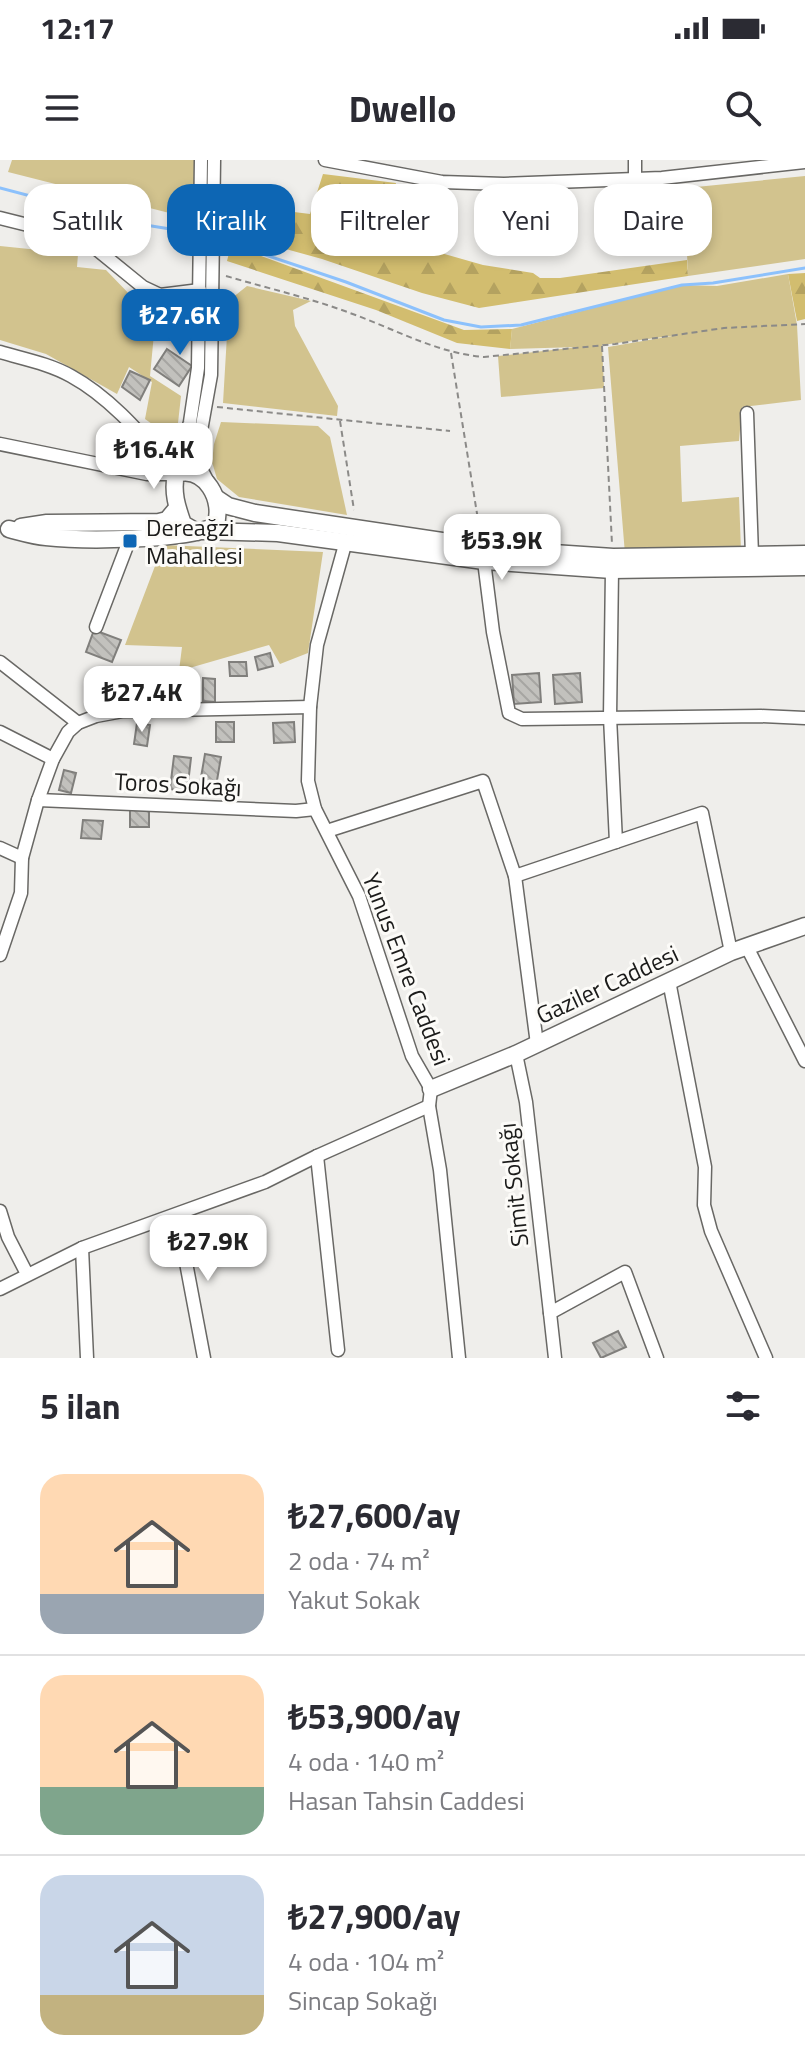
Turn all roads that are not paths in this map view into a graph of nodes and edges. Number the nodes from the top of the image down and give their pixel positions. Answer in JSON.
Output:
{"nodes":[{"id":1,"x":211,"y":160,"type":"edge"},
{"id":2,"x":325,"y":160,"type":"edge"},
{"id":3,"x":635,"y":160,"type":"edge"},
{"id":4,"x":805,"y":162,"type":"edge"},
{"id":5,"x":394,"y":166,"type":"edge"},
{"id":6,"x":635,"y":179,"type":"junction"},
{"id":7,"x":210,"y":184,"type":"edge"},
{"id":8,"x":0,"y":218,"type":"edge"},
{"id":9,"x":205,"y":256,"type":"edge"},
{"id":10,"x":210,"y":256,"type":"edge"},
{"id":11,"x":200,"y":290,"type":"junction"},
{"id":12,"x":0,"y":352,"type":"edge"},
{"id":13,"x":747,"y":413,"type":"dead end"},
{"id":14,"x":0,"y":444,"type":"edge"},
{"id":15,"x":176,"y":474,"type":"junction"},
{"id":16,"x":214,"y":493,"type":"junction"},
{"id":17,"x":177,"y":508,"type":"junction"},
{"id":18,"x":4,"y":529,"type":"edge"},
{"id":19,"x":200,"y":532,"type":"junction"},
{"id":20,"x":130,"y":538,"type":"junction"},
{"id":21,"x":346,"y":541,"type":"junction"},
{"id":22,"x":483,"y":554,"type":"junction"},
{"id":23,"x":805,"y":554,"type":"edge"},
{"id":24,"x":752,"y":555,"type":"junction"},
{"id":25,"x":613,"y":564,"type":"junction"},
{"id":26,"x":805,"y":567,"type":"edge"},
{"id":27,"x":96,"y":627,"type":"dead end"},
{"id":28,"x":0,"y":662,"type":"edge"},
{"id":29,"x":310,"y":707,"type":"junction"},
{"id":30,"x":610,"y":717,"type":"junction"},
{"id":31,"x":805,"y":718,"type":"edge"},
{"id":32,"x":78,"y":723,"type":"junction"},
{"id":33,"x":0,"y":732,"type":"edge"},
{"id":34,"x":53,"y":759,"type":"junction"},
{"id":35,"x":38,"y":800,"type":"junction"},
{"id":36,"x":315,"y":809,"type":"junction"},
{"id":37,"x":327,"y":831,"type":"junction"},
{"id":38,"x":616,"y":842,"type":"junction"},
{"id":39,"x":0,"y":848,"type":"edge"},
{"id":40,"x":22,"y":858,"type":"junction"},
{"id":41,"x":515,"y":876,"type":"junction"},
{"id":42,"x":805,"y":926,"type":"edge"},
{"id":43,"x":739,"y":949,"type":"junction"},
{"id":44,"x":0,"y":955,"type":"edge"},
{"id":45,"x":669,"y":981,"type":"junction"},
{"id":46,"x":537,"y":1044,"type":"junction"},
{"id":47,"x":516,"y":1054,"type":"junction"},
{"id":48,"x":805,"y":1061,"type":"edge"},
{"id":49,"x":430,"y":1098,"type":"junction"},
{"id":50,"x":317,"y":1156,"type":"junction"},
{"id":51,"x":0,"y":1211,"type":"edge"},
{"id":52,"x":177,"y":1215,"type":"junction"},
{"id":53,"x":82,"y":1248,"type":"junction"},
{"id":54,"x":27,"y":1274,"type":"junction"},
{"id":55,"x":0,"y":1289,"type":"edge"},
{"id":56,"x":550,"y":1313,"type":"junction"},
{"id":57,"x":338,"y":1350,"type":"dead end"},
{"id":58,"x":87,"y":1358,"type":"edge"},
{"id":59,"x":204,"y":1358,"type":"edge"},
{"id":60,"x":459,"y":1358,"type":"edge"},
{"id":61,"x":555,"y":1358,"type":"edge"},
{"id":62,"x":657,"y":1358,"type":"edge"},
{"id":63,"x":766,"y":1358,"type":"edge"}],
"edges":[{"from":1,"to":7,"type":"street"},
{"from":2,"to":5,"type":"street"},
{"from":3,"to":6,"type":"street"},
{"from":4,"to":6,"type":"street"},
{"from":5,"to":6,"type":"street"},
{"from":8,"to":11,"type":"street"},
{"from":9,"to":11,"type":"street"},
{"from":10,"to":16,"type":"street"},
{"from":11,"to":15,"type":"street"},
{"from":12,"to":15,"type":"street"},
{"from":13,"to":24,"type":"street"},
{"from":14,"to":15,"type":"street"},
{"from":15,"to":16,"type":"main road"},
{"from":15,"to":17,"type":"main road"},
{"from":16,"to":19,"type":"main road"},
{"from":16,"to":22,"type":"main road"},
{"from":17,"to":18,"type":"main road"},
{"from":17,"to":19,"type":"main road"},
{"from":18,"to":20,"type":"main road"},
{"from":19,"to":20,"type":"main road"},
{"from":19,"to":21,"type":"main road"},
{"from":20,"to":27,"type":"street"},
{"from":21,"to":22,"type":"main road"},
{"from":21,"to":29,"type":"street","name":"Yunus Emre Caddesi"},
{"from":22,"to":25,"type":"main road"},
{"from":22,"to":30,"type":"street"},
{"from":23,"to":24,"type":"main road"},
{"from":24,"to":25,"type":"main road"},
{"from":25,"to":26,"type":"main road"},
{"from":25,"to":30,"type":"street"},
{"from":28,"to":32,"type":"street"},
{"from":29,"to":32,"type":"street"},
{"from":29,"to":36,"type":"street","name":"Yunus Emre Caddesi"},
{"from":30,"to":31,"type":"street"},
{"from":30,"to":38,"type":"street"},
{"from":32,"to":34,"type":"street"},
{"from":33,"to":34,"type":"street"},
{"from":34,"to":35,"type":"street"},
{"from":35,"to":36,"type":"street","name":"Toros Sokağı"},
{"from":35,"to":40,"type":"street"},
{"from":36,"to":37,"type":"street","name":"Yunus Emre Caddesi"},
{"from":37,"to":41,"type":"street"},
{"from":37,"to":49,"type":"street","name":"Yunus Emre Caddesi"},
{"from":38,"to":41,"type":"street"},
{"from":38,"to":43,"type":"street"},
{"from":39,"to":40,"type":"street"},
{"from":40,"to":44,"type":"street"},
{"from":41,"to":46,"type":"street"},
{"from":42,"to":43,"type":"main road","name":"Gaziler Caddesi"},
{"from":43,"to":45,"type":"main road","name":"Gaziler Caddesi"},
{"from":43,"to":48,"type":"street"},
{"from":45,"to":46,"type":"main road","name":"Gaziler Caddesi"},
{"from":45,"to":63,"type":"street"},
{"from":46,"to":47,"type":"main road","name":"Gaziler Caddesi"},
{"from":47,"to":49,"type":"main road","name":"Gaziler Caddesi"},
{"from":47,"to":56,"type":"street","name":"Simit Sokağı"},
{"from":49,"to":50,"type":"street"},
{"from":49,"to":60,"type":"street","name":"Yunus Emre Caddesi"},
{"from":50,"to":52,"type":"street"},
{"from":50,"to":57,"type":"street"},
{"from":51,"to":54,"type":"street"},
{"from":52,"to":53,"type":"street"},
{"from":52,"to":59,"type":"street"},
{"from":53,"to":54,"type":"street"},
{"from":53,"to":58,"type":"street"},
{"from":54,"to":55,"type":"street"},
{"from":56,"to":61,"type":"street","name":"Simit Sokağı"},
{"from":56,"to":62,"type":"street"}]}
